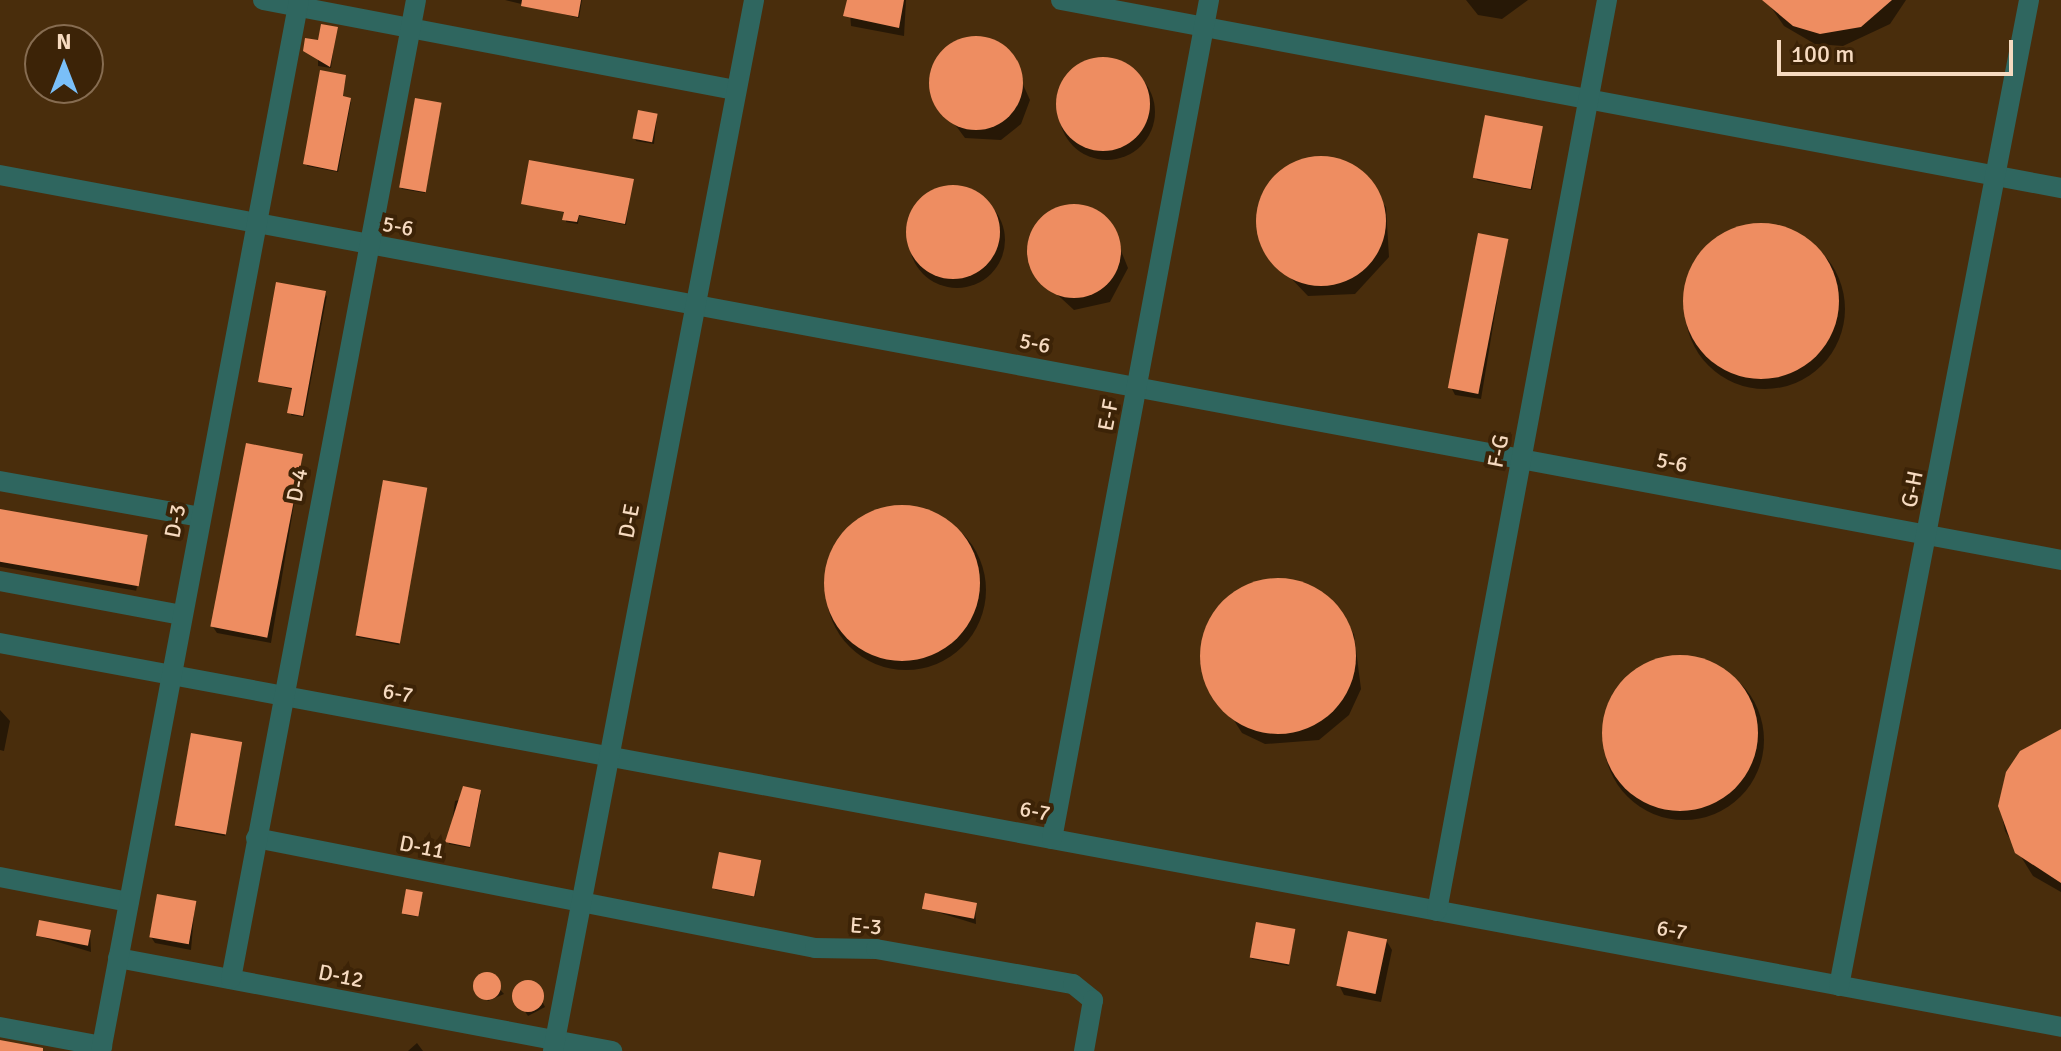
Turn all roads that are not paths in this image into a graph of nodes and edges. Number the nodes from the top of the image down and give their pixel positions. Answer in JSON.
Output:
{"nodes":[{"id":1,"x":263,"y":0,"type":"edge"},
{"id":2,"x":416,"y":0,"type":"edge"},
{"id":3,"x":754,"y":0,"type":"edge"},
{"id":4,"x":1061,"y":0,"type":"edge"},
{"id":5,"x":1209,"y":0,"type":"edge"},
{"id":6,"x":1607,"y":0,"type":"edge"},
{"id":7,"x":2029,"y":0,"type":"edge"},
{"id":8,"x":298,"y":3,"type":"edge"},
{"id":9,"x":1204,"y":27,"type":"junction"},
{"id":10,"x":410,"y":28,"type":"junction"},
{"id":11,"x":735,"y":90,"type":"junction"},
{"id":12,"x":1589,"y":99,"type":"junction"},
{"id":13,"x":0,"y":175,"type":"edge"},
{"id":14,"x":1996,"y":176,"type":"junction"},
{"id":15,"x":2061,"y":188,"type":"edge"},
{"id":16,"x":254,"y":224,"type":"junction"},
{"id":17,"x":366,"y":244,"type":"junction"},
{"id":18,"x":695,"y":303,"type":"junction"},
{"id":19,"x":1137,"y":386,"type":"junction"},
{"id":20,"x":1521,"y":458,"type":"junction"},
{"id":21,"x":0,"y":481,"type":"edge"},
{"id":22,"x":200,"y":517,"type":"junction"},
{"id":23,"x":1928,"y":535,"type":"junction"},
{"id":24,"x":2061,"y":560,"type":"edge"},
{"id":25,"x":0,"y":581,"type":"edge"},
{"id":26,"x":181,"y":615,"type":"junction"},
{"id":27,"x":0,"y":643,"type":"edge"},
{"id":28,"x":170,"y":676,"type":"junction"},
{"id":29,"x":281,"y":696,"type":"junction"},
{"id":30,"x":608,"y":756,"type":"junction"},
{"id":31,"x":256,"y":838,"type":"junction"},
{"id":32,"x":1052,"y":839,"type":"junction"},
{"id":33,"x":0,"y":877,"type":"edge"},
{"id":34,"x":129,"y":902,"type":"junction"},
{"id":35,"x":579,"y":903,"type":"junction"},
{"id":36,"x":1437,"y":911,"type":"junction"},
{"id":37,"x":118,"y":958,"type":"junction"},
{"id":38,"x":231,"y":979,"type":"junction"},
{"id":39,"x":1839,"y":986,"type":"junction"},
{"id":40,"x":0,"y":1027,"type":"edge"},
{"id":41,"x":2061,"y":1027,"type":"edge"},
{"id":42,"x":554,"y":1046,"type":"edge"},
{"id":43,"x":101,"y":1049,"type":"edge"},
{"id":44,"x":612,"y":1051,"type":"edge"},
{"id":45,"x":1084,"y":1051,"type":"edge"}],
"edges":[{"from":1,"to":8,"type":"lane"},
{"from":2,"to":10,"type":"lane","name":"D-4"},
{"from":3,"to":11,"type":"lane","name":"D-E"},
{"from":4,"to":9,"type":"lane"},
{"from":5,"to":9,"type":"lane","name":"E-F"},
{"from":6,"to":12,"type":"lane","name":"F-G"},
{"from":7,"to":14,"type":"lane","name":"G-H"},
{"from":8,"to":10,"type":"lane"},
{"from":8,"to":16,"type":"lane","name":"D-3"},
{"from":9,"to":12,"type":"lane"},
{"from":9,"to":19,"type":"lane","name":"E-F"},
{"from":10,"to":11,"type":"lane"},
{"from":10,"to":17,"type":"lane","name":"D-4"},
{"from":11,"to":18,"type":"lane","name":"D-E"},
{"from":12,"to":14,"type":"lane"},
{"from":12,"to":20,"type":"lane","name":"F-G"},
{"from":13,"to":16,"type":"lane","name":"5-6"},
{"from":14,"to":15,"type":"lane"},
{"from":14,"to":23,"type":"lane","name":"G-H"},
{"from":16,"to":17,"type":"lane","name":"5-6"},
{"from":16,"to":22,"type":"lane","name":"D-3"},
{"from":17,"to":18,"type":"lane","name":"5-6"},
{"from":17,"to":29,"type":"lane","name":"D-4"},
{"from":18,"to":19,"type":"lane","name":"5-6"},
{"from":18,"to":30,"type":"lane","name":"D-E"},
{"from":19,"to":20,"type":"lane","name":"5-6"},
{"from":19,"to":32,"type":"lane","name":"E-F"},
{"from":20,"to":23,"type":"lane","name":"5-6"},
{"from":20,"to":36,"type":"lane","name":"F-G"},
{"from":21,"to":22,"type":"lane"},
{"from":22,"to":26,"type":"lane","name":"D-3"},
{"from":23,"to":24,"type":"lane","name":"5-6"},
{"from":23,"to":39,"type":"lane","name":"G-H"},
{"from":25,"to":26,"type":"lane"},
{"from":26,"to":28,"type":"lane","name":"D-3"},
{"from":27,"to":28,"type":"lane","name":"6-7"},
{"from":28,"to":29,"type":"lane","name":"6-7"},
{"from":28,"to":34,"type":"lane","name":"D-3"},
{"from":29,"to":30,"type":"lane","name":"6-7"},
{"from":29,"to":31,"type":"lane","name":"D-4"},
{"from":30,"to":32,"type":"lane","name":"6-7"},
{"from":30,"to":35,"type":"lane","name":"D-E"},
{"from":31,"to":35,"type":"lane","name":"D-11"},
{"from":31,"to":38,"type":"lane","name":"D-4"},
{"from":32,"to":36,"type":"lane","name":"6-7"},
{"from":33,"to":34,"type":"lane"},
{"from":34,"to":37,"type":"lane","name":"D-3"},
{"from":35,"to":42,"type":"lane","name":"D-E"},
{"from":35,"to":45,"type":"lane","name":"E-3"},
{"from":36,"to":39,"type":"lane","name":"6-7"},
{"from":37,"to":38,"type":"lane","name":"D-12"},
{"from":37,"to":43,"type":"lane","name":"D-3"},
{"from":38,"to":42,"type":"lane","name":"D-12"},
{"from":39,"to":41,"type":"lane","name":"6-7"},
{"from":40,"to":43,"type":"lane"},
{"from":42,"to":44,"type":"lane","name":"D-12"}]}
